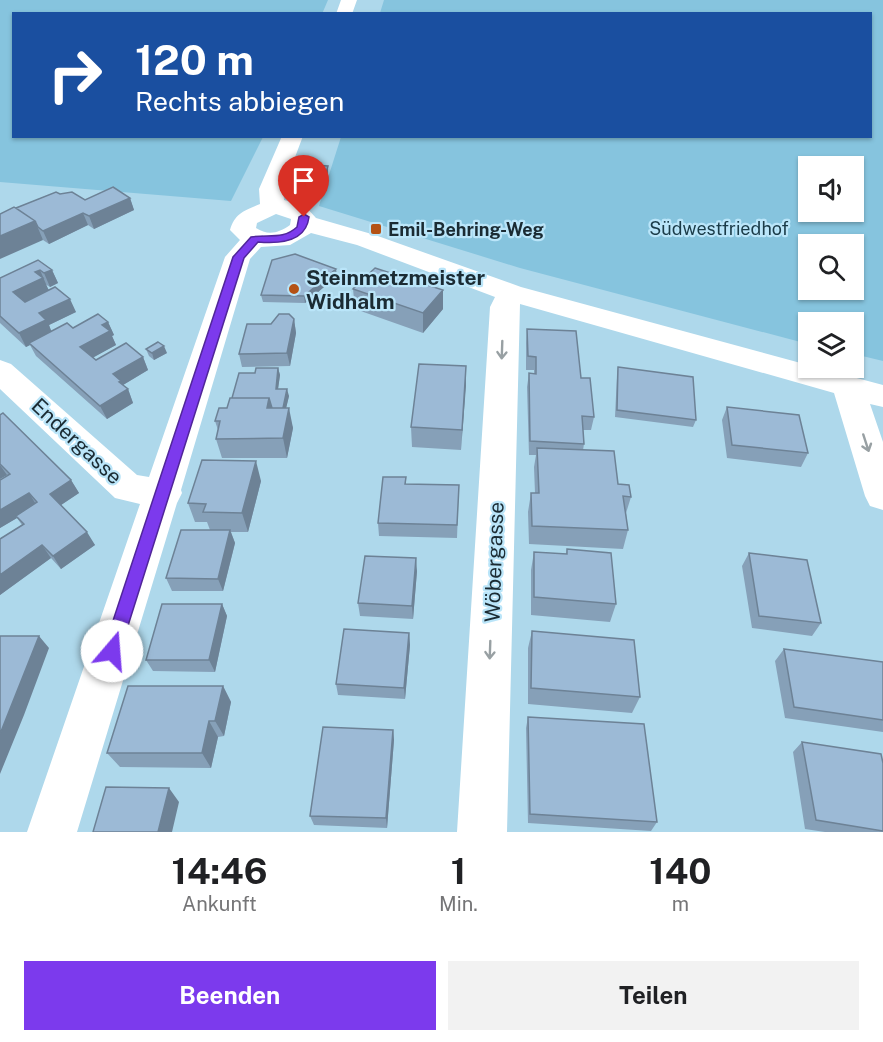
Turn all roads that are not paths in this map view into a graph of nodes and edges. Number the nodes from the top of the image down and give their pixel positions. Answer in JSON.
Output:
{"nodes":[{"id":1,"x":292,"y":138,"type":"edge"},
{"id":2,"x":263,"y":223,"type":"junction"},
{"id":3,"x":305,"y":223,"type":"junction"},
{"id":4,"x":511,"y":293,"type":"junction"},
{"id":5,"x":0,"y":371,"type":"edge"},
{"id":6,"x":849,"y":388,"type":"junction"},
{"id":7,"x":883,"y":396,"type":"edge"},
{"id":8,"x":164,"y":493,"type":"junction"},
{"id":9,"x":883,"y":496,"type":"edge"},
{"id":10,"x":52,"y":832,"type":"edge"},
{"id":11,"x":482,"y":832,"type":"edge"}],
"edges":[{"from":1,"to":2,"type":"street"},
{"from":2,"to":3,"type":"street"},
{"from":2,"to":3,"type":"street"},
{"from":2,"to":8,"type":"street"},
{"from":3,"to":4,"type":"street"},
{"from":4,"to":6,"type":"street"},
{"from":4,"to":11,"type":"street","name":"Wöbergasse","one_way":true},
{"from":5,"to":8,"type":"street","name":"Endergasse"},
{"from":6,"to":7,"type":"street"},
{"from":6,"to":9,"type":"street","one_way":true},
{"from":8,"to":10,"type":"street"}]}
